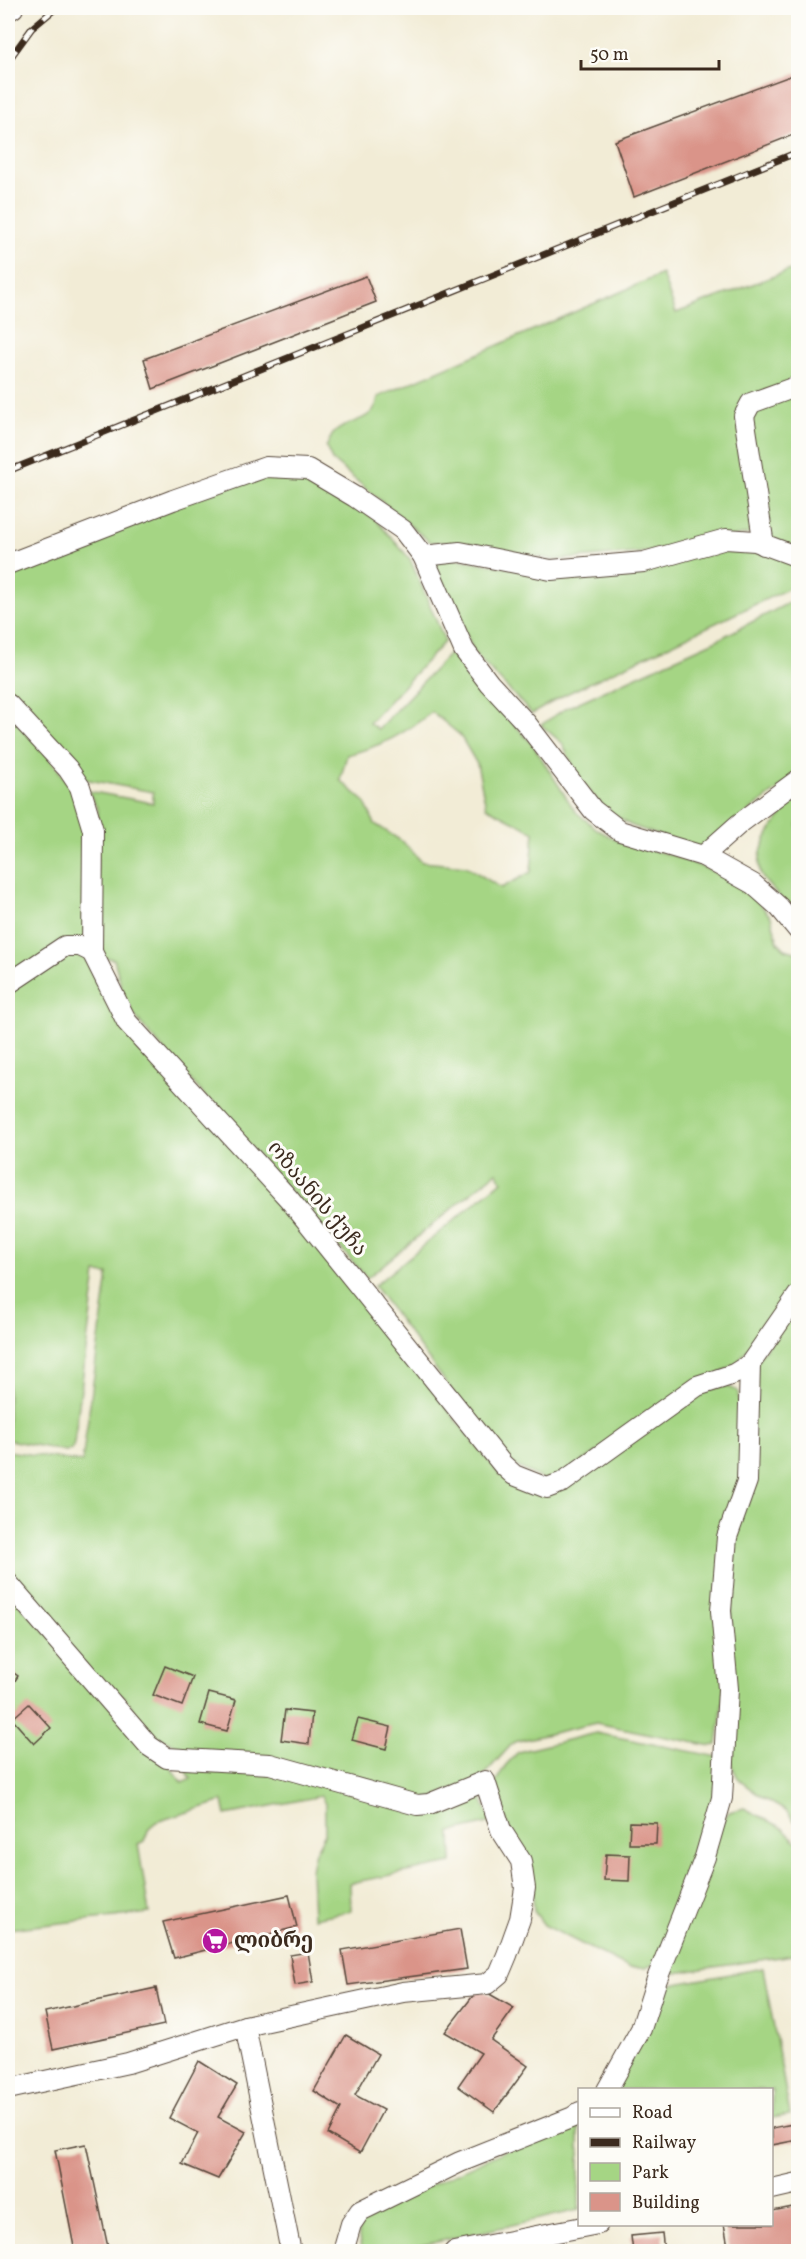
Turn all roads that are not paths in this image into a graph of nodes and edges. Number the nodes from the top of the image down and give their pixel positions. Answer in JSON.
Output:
{"nodes":[{"id":1,"x":13,"y":8,"type":"edge"},
{"id":2,"x":8,"y":11,"type":"edge"},
{"id":3,"x":798,"y":386,"type":"edge"},
{"id":4,"x":764,"y":544,"type":"junction"},
{"id":5,"x":423,"y":556,"type":"junction"},
{"id":6,"x":798,"y":557,"type":"edge"},
{"id":7,"x":8,"y":564,"type":"edge"},
{"id":8,"x":8,"y":704,"type":"edge"},
{"id":9,"x":798,"y":780,"type":"edge"},
{"id":10,"x":703,"y":856,"type":"junction"},
{"id":11,"x":798,"y":930,"type":"edge"},
{"id":12,"x":92,"y":952,"type":"junction"},
{"id":13,"x":8,"y":984,"type":"edge"},
{"id":14,"x":798,"y":1295,"type":"edge"},
{"id":15,"x":750,"y":1364,"type":"junction"},
{"id":16,"x":8,"y":1583,"type":"edge"},
{"id":17,"x":244,"y":2025,"type":"junction"},
{"id":18,"x":608,"y":2088,"type":"edge"},
{"id":19,"x":8,"y":2089,"type":"edge"},
{"id":20,"x":578,"y":2113,"type":"edge"},
{"id":21,"x":798,"y":2183,"type":"edge"},
{"id":22,"x":773,"y":2189,"type":"edge"},
{"id":23,"x":588,"y":2226,"type":"edge"},
{"id":24,"x":460,"y":2251,"type":"edge"},
{"id":25,"x":291,"y":2252,"type":"edge"},
{"id":26,"x":344,"y":2252,"type":"edge"}],
"edges":[{"from":1,"to":2,"type":"street"},
{"from":3,"to":4,"type":"street"},
{"from":4,"to":5,"type":"street"},
{"from":4,"to":6,"type":"street"},
{"from":5,"to":7,"type":"street"},
{"from":5,"to":10,"type":"street"},
{"from":8,"to":12,"type":"street","name":"ოზაანის ქუჩა"},
{"from":9,"to":10,"type":"street"},
{"from":10,"to":11,"type":"street"},
{"from":12,"to":13,"type":"street"},
{"from":12,"to":15,"type":"street","name":"ოზაანის ქუჩა"},
{"from":14,"to":15,"type":"street"},
{"from":15,"to":18,"type":"street"},
{"from":16,"to":17,"type":"street"},
{"from":17,"to":19,"type":"street"},
{"from":17,"to":25,"type":"street"},
{"from":20,"to":26,"type":"street"},
{"from":21,"to":22,"type":"street"},
{"from":23,"to":24,"type":"street"}]}
